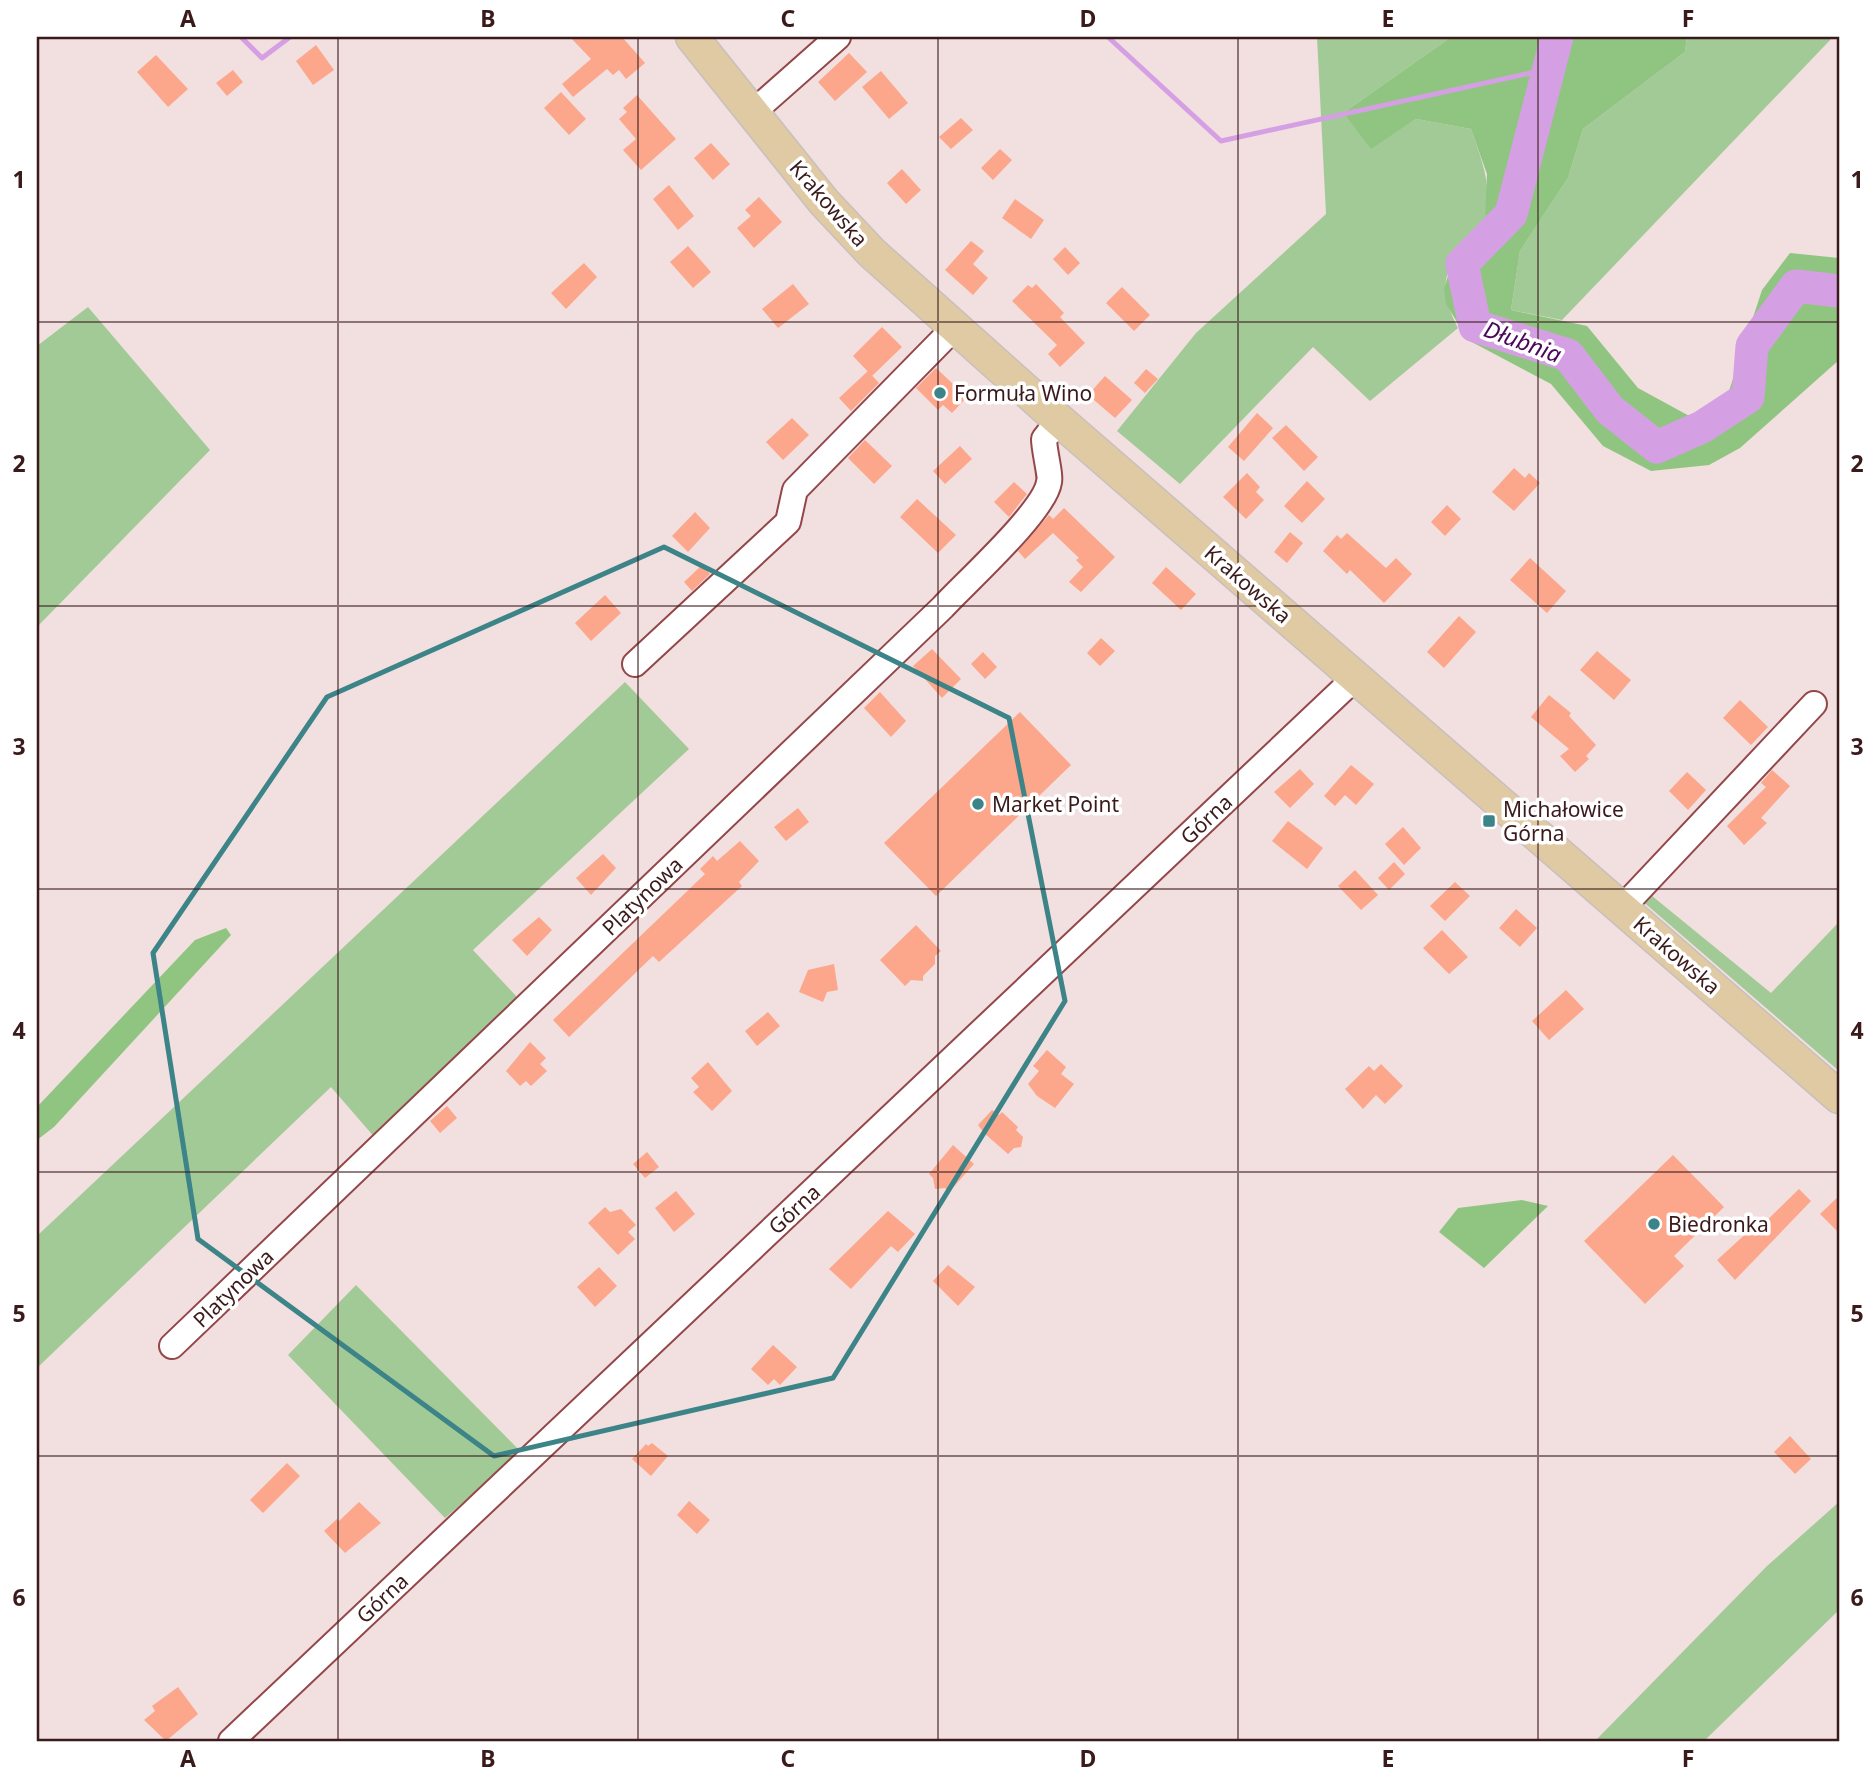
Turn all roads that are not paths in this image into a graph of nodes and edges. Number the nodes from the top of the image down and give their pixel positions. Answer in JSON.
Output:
{"nodes":[{"id":1,"x":692,"y":37,"type":"edge"},
{"id":2,"x":838,"y":37,"type":"edge"},
{"id":3,"x":752,"y":113,"type":"junction"},
{"id":4,"x":954,"y":328,"type":"junction"},
{"id":5,"x":1059,"y":420,"type":"junction"},
{"id":6,"x":635,"y":663,"type":"dead end"},
{"id":7,"x":1356,"y":677,"type":"junction"},
{"id":8,"x":1814,"y":704,"type":"dead end"},
{"id":9,"x":1622,"y":908,"type":"junction"},
{"id":10,"x":1839,"y":1097,"type":"edge"},
{"id":11,"x":172,"y":1346,"type":"dead end"},
{"id":12,"x":231,"y":1741,"type":"edge"}],
"edges":[{"from":1,"to":3,"type":"main road","name":"Krakowska"},
{"from":2,"to":3,"type":"street"},
{"from":3,"to":4,"type":"main road","name":"Krakowska"},
{"from":4,"to":5,"type":"main road","name":"Krakowska"},
{"from":4,"to":6,"type":"street"},
{"from":5,"to":7,"type":"main road","name":"Krakowska"},
{"from":5,"to":11,"type":"street","name":"Platynowa"},
{"from":7,"to":9,"type":"main road","name":"Krakowska"},
{"from":7,"to":12,"type":"street","name":"Górna"},
{"from":8,"to":9,"type":"street"},
{"from":9,"to":10,"type":"main road","name":"Krakowska"}]}
